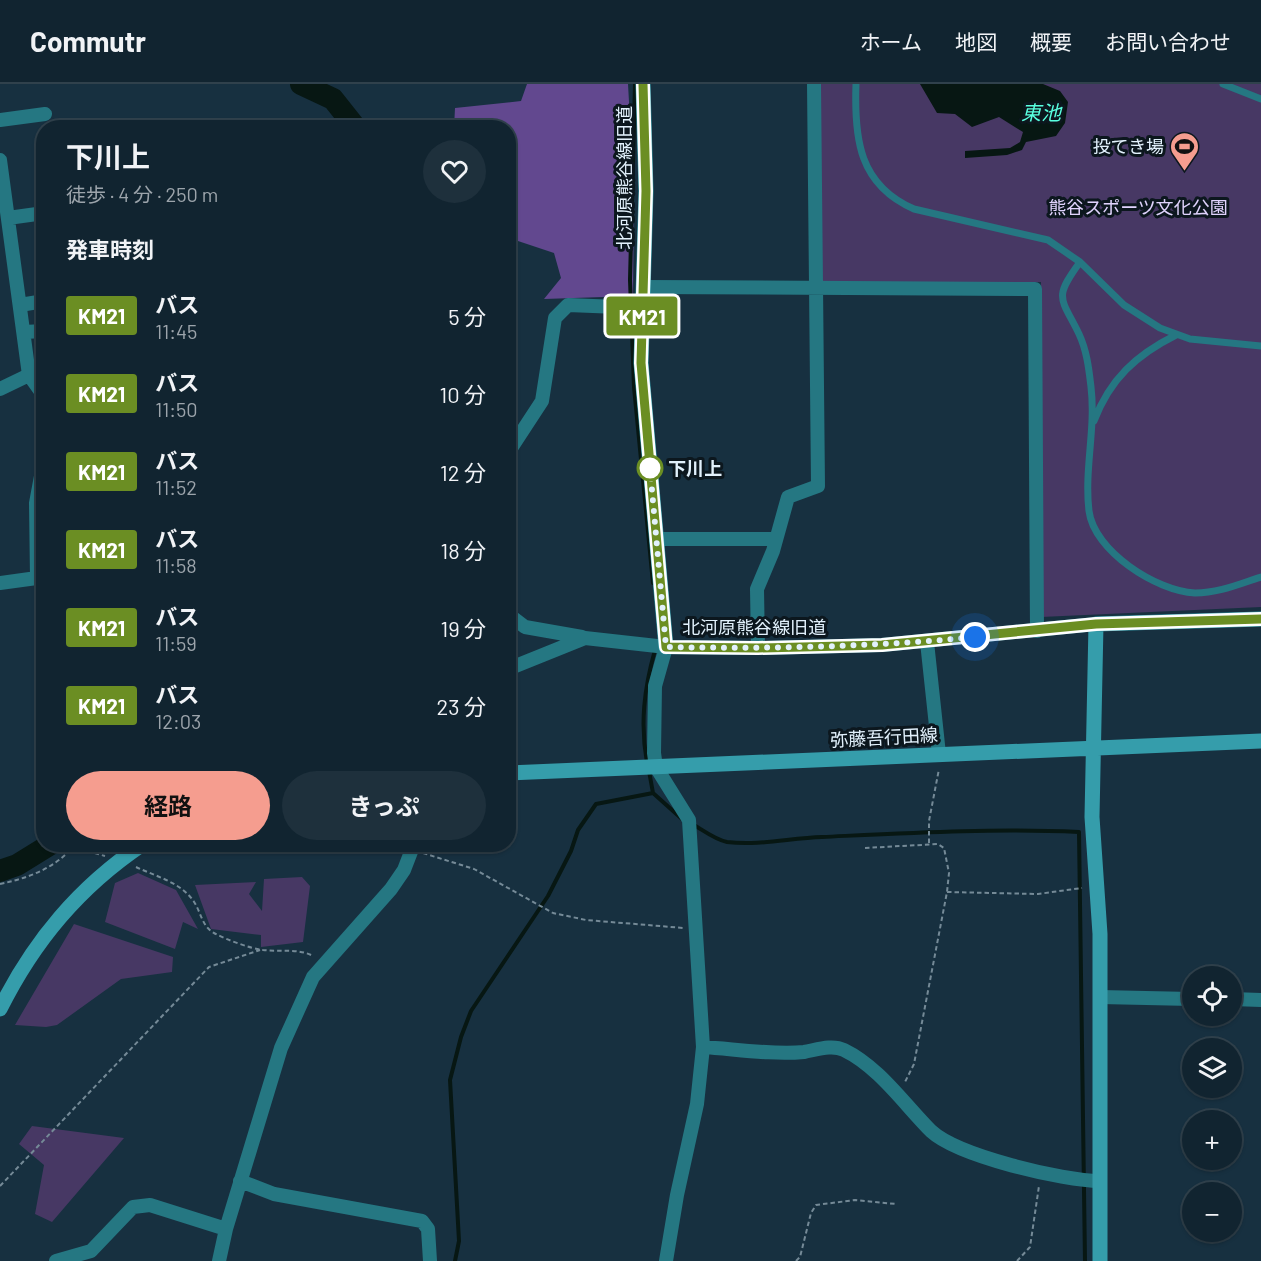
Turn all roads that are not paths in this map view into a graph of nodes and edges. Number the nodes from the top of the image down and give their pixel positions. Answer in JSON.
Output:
{"nodes":[{"id":1,"x":643,"y":84,"type":"edge"},
{"id":2,"x":814,"y":84,"type":"edge"},
{"id":3,"x":856,"y":84,"type":"edge"},
{"id":4,"x":1223,"y":84,"type":"edge"},
{"id":5,"x":1261,"y":99,"type":"edge"},
{"id":6,"x":45,"y":114,"type":"dead end"},
{"id":7,"x":0,"y":120,"type":"edge"},
{"id":8,"x":0,"y":159,"type":"edge"},
{"id":9,"x":36,"y":214,"type":"edge"},
{"id":10,"x":8,"y":218,"type":"junction"},
{"id":11,"x":1080,"y":262,"type":"junction"},
{"id":12,"x":816,"y":286,"type":"junction"},
{"id":13,"x":643,"y":287,"type":"junction"},
{"id":14,"x":36,"y":302,"type":"edge"},
{"id":15,"x":21,"y":305,"type":"junction"},
{"id":16,"x":643,"y":308,"type":"junction"},
{"id":17,"x":36,"y":331,"type":"edge"},
{"id":18,"x":24,"y":332,"type":"junction"},
{"id":19,"x":1176,"y":335,"type":"junction"},
{"id":20,"x":1261,"y":346,"type":"edge"},
{"id":21,"x":29,"y":375,"type":"junction"},
{"id":22,"x":36,"y":385,"type":"edge"},
{"id":23,"x":0,"y":390,"type":"edge"},
{"id":24,"x":1091,"y":428,"type":"junction"},
{"id":25,"x":516,"y":441,"type":"edge"},
{"id":26,"x":656,"y":539,"type":"junction"},
{"id":27,"x":776,"y":539,"type":"junction"},
{"id":28,"x":1261,"y":577,"type":"edge"},
{"id":29,"x":36,"y":578,"type":"edge"},
{"id":30,"x":0,"y":583,"type":"edge"},
{"id":31,"x":1261,"y":619,"type":"edge"},
{"id":32,"x":516,"y":620,"type":"edge"},
{"id":33,"x":1096,"y":624,"type":"junction"},
{"id":34,"x":1037,"y":631,"type":"junction"},
{"id":35,"x":585,"y":638,"type":"junction"},
{"id":36,"x":927,"y":642,"type":"junction"},
{"id":37,"x":666,"y":647,"type":"junction"},
{"id":38,"x":758,"y":648,"type":"junction"},
{"id":39,"x":516,"y":666,"type":"edge"},
{"id":40,"x":1261,"y":741,"type":"edge"},
{"id":41,"x":1092,"y":749,"type":"junction"},
{"id":42,"x":939,"y":754,"type":"junction"},
{"id":43,"x":656,"y":767,"type":"junction"},
{"id":44,"x":516,"y":773,"type":"edge"},
{"id":45,"x":131,"y":852,"type":"edge"},
{"id":46,"x":411,"y":852,"type":"edge"},
{"id":47,"x":1100,"y":997,"type":"junction"},
{"id":48,"x":1182,"y":999,"type":"edge"},
{"id":49,"x":1242,"y":999,"type":"edge"},
{"id":50,"x":1261,"y":1000,"type":"edge"},
{"id":51,"x":0,"y":1009,"type":"edge"},
{"id":52,"x":703,"y":1047,"type":"junction"},
{"id":53,"x":240,"y":1182,"type":"junction"},
{"id":54,"x":1100,"y":1182,"type":"junction"},
{"id":55,"x":226,"y":1229,"type":"junction"},
{"id":56,"x":56,"y":1261,"type":"edge"},
{"id":57,"x":219,"y":1261,"type":"edge"},
{"id":58,"x":430,"y":1261,"type":"edge"},
{"id":59,"x":666,"y":1261,"type":"edge"},
{"id":60,"x":1100,"y":1261,"type":"edge"}],
"edges":[{"from":1,"to":13,"type":"street","name":"北河原熊谷線旧道"},
{"from":2,"to":12,"type":"street"},
{"from":3,"to":11,"type":"lane"},
{"from":4,"to":5,"type":"lane"},
{"from":6,"to":7,"type":"street"},
{"from":8,"to":10,"type":"street"},
{"from":9,"to":10,"type":"street"},
{"from":10,"to":15,"type":"street"},
{"from":11,"to":19,"type":"lane"},
{"from":11,"to":24,"type":"lane"},
{"from":12,"to":13,"type":"street"},
{"from":12,"to":27,"type":"street"},
{"from":12,"to":34,"type":"street"},
{"from":13,"to":16,"type":"street","name":"北河原熊谷線旧道"},
{"from":14,"to":15,"type":"street"},
{"from":15,"to":18,"type":"street"},
{"from":16,"to":25,"type":"street"},
{"from":16,"to":26,"type":"street","name":"北河原熊谷線旧道"},
{"from":17,"to":18,"type":"street"},
{"from":18,"to":21,"type":"street"},
{"from":19,"to":20,"type":"lane"},
{"from":19,"to":24,"type":"lane"},
{"from":21,"to":22,"type":"street"},
{"from":21,"to":23,"type":"street"},
{"from":24,"to":28,"type":"lane"},
{"from":26,"to":27,"type":"street"},
{"from":26,"to":37,"type":"street","name":"北河原熊谷線旧道"},
{"from":27,"to":38,"type":"street"},
{"from":29,"to":30,"type":"street"},
{"from":31,"to":33,"type":"street","name":"北河原熊谷線旧道"},
{"from":32,"to":35,"type":"street"},
{"from":33,"to":34,"type":"street","name":"北河原熊谷線旧道"},
{"from":33,"to":41,"type":"street"},
{"from":34,"to":36,"type":"street","name":"北河原熊谷線旧道"},
{"from":35,"to":37,"type":"street"},
{"from":35,"to":39,"type":"street"},
{"from":36,"to":38,"type":"street","name":"北河原熊谷線旧道"},
{"from":36,"to":42,"type":"street"},
{"from":37,"to":38,"type":"street","name":"北河原熊谷線旧道"},
{"from":37,"to":43,"type":"street"},
{"from":40,"to":41,"type":"street","name":"弥藤吾行田線"},
{"from":41,"to":42,"type":"street","name":"弥藤吾行田線"},
{"from":41,"to":47,"type":"street"},
{"from":42,"to":43,"type":"street","name":"弥藤吾行田線"},
{"from":43,"to":44,"type":"street","name":"弥藤吾行田線"},
{"from":43,"to":52,"type":"street"},
{"from":45,"to":51,"type":"street"},
{"from":46,"to":53,"type":"street"},
{"from":47,"to":48,"type":"street"},
{"from":47,"to":54,"type":"street"},
{"from":49,"to":50,"type":"street"},
{"from":52,"to":54,"type":"street"},
{"from":52,"to":59,"type":"street"},
{"from":53,"to":55,"type":"street"},
{"from":53,"to":58,"type":"street"},
{"from":54,"to":60,"type":"street"},
{"from":55,"to":56,"type":"street"},
{"from":55,"to":57,"type":"street"}]}
